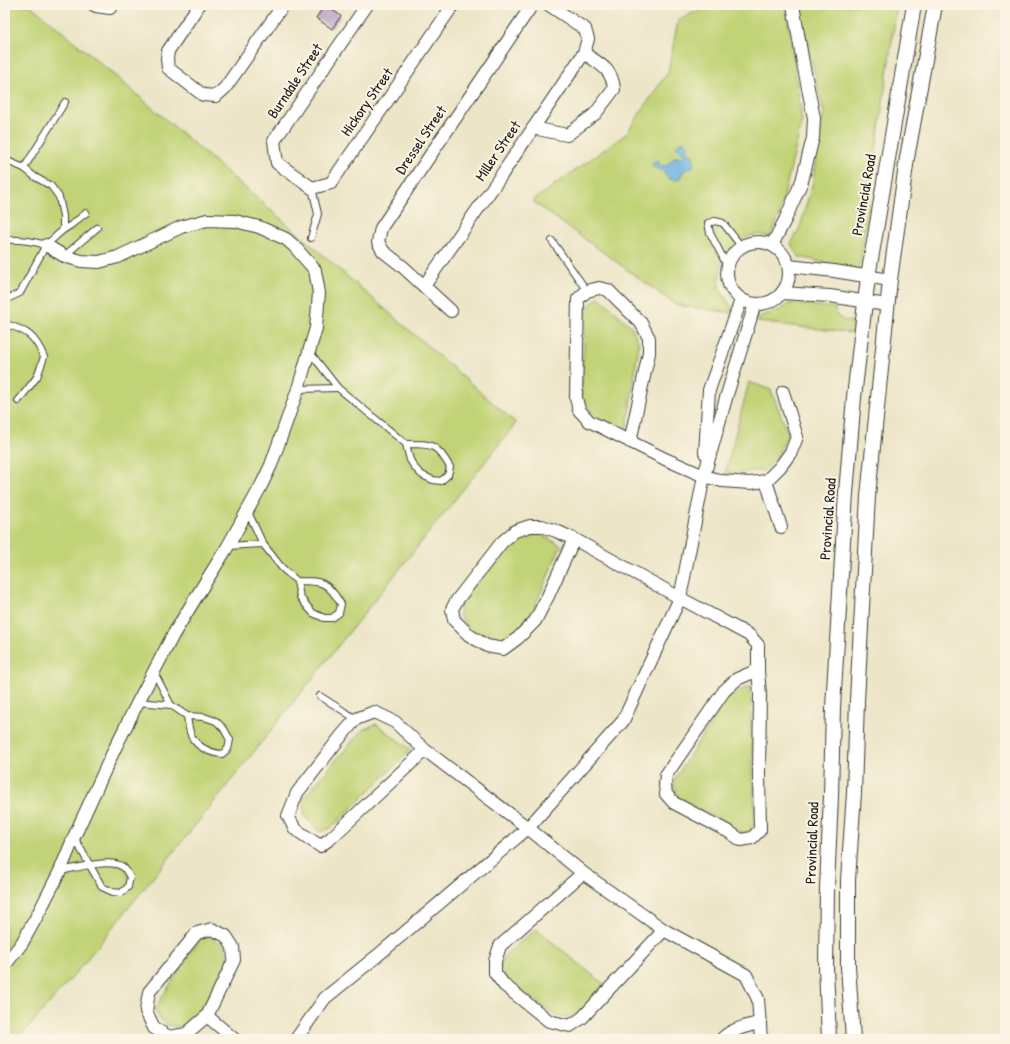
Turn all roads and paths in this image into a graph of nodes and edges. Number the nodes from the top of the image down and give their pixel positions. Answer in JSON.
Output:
{"nodes":[{"id":1,"x":94,"y":5,"type":"edge"},
{"id":2,"x":113,"y":5,"type":"edge"},
{"id":3,"x":199,"y":5,"type":"edge"},
{"id":4,"x":283,"y":5,"type":"edge"},
{"id":5,"x":367,"y":5,"type":"edge"},
{"id":6,"x":453,"y":5,"type":"edge"},
{"id":7,"x":532,"y":5,"type":"edge"},
{"id":8,"x":549,"y":5,"type":"edge"},
{"id":9,"x":793,"y":5,"type":"edge"},
{"id":10,"x":914,"y":5,"type":"edge"},
{"id":11,"x":935,"y":5,"type":"edge"},
{"id":12,"x":584,"y":53,"type":"junction"},
{"id":13,"x":65,"y":102,"type":"dead end"},
{"id":14,"x":533,"y":128,"type":"junction"},
{"id":15,"x":5,"y":160,"type":"edge"},
{"id":16,"x":24,"y":168,"type":"junction"},
{"id":17,"x":312,"y":188,"type":"junction"},
{"id":18,"x":86,"y":213,"type":"dead end"},
{"id":19,"x":97,"y":228,"type":"dead end"},
{"id":20,"x":63,"y":230,"type":"junction"},
{"id":21,"x":311,"y":238,"type":"dead end"},
{"id":22,"x":5,"y":240,"type":"edge"},
{"id":23,"x":552,"y":241,"type":"dead end"},
{"id":24,"x":46,"y":245,"type":"junction"},
{"id":25,"x":772,"y":245,"type":"junction"},
{"id":26,"x":741,"y":246,"type":"junction"},
{"id":27,"x":64,"y":256,"type":"junction"},
{"id":28,"x":727,"y":266,"type":"junction"},
{"id":29,"x":789,"y":266,"type":"junction"},
{"id":30,"x":868,"y":277,"type":"junction"},
{"id":31,"x":890,"y":280,"type":"junction"},
{"id":32,"x":424,"y":286,"type":"junction"},
{"id":33,"x":587,"y":291,"type":"junction"},
{"id":34,"x":782,"y":293,"type":"junction"},
{"id":35,"x":5,"y":300,"type":"edge"},
{"id":36,"x":741,"y":300,"type":"junction"},
{"id":37,"x":864,"y":301,"type":"junction"},
{"id":38,"x":755,"y":304,"type":"junction"},
{"id":39,"x":887,"y":305,"type":"junction"},
{"id":40,"x":451,"y":312,"type":"dead end"},
{"id":41,"x":5,"y":324,"type":"edge"},
{"id":42,"x":309,"y":351,"type":"junction"},
{"id":43,"x":338,"y":388,"type":"junction"},
{"id":44,"x":298,"y":390,"type":"junction"},
{"id":45,"x":784,"y":392,"type":"dead end"},
{"id":46,"x":18,"y":401,"type":"dead end"},
{"id":47,"x":630,"y":442,"type":"junction"},
{"id":48,"x":406,"y":444,"type":"junction"},
{"id":49,"x":704,"y":476,"type":"junction"},
{"id":50,"x":766,"y":482,"type":"junction"},
{"id":51,"x":248,"y":512,"type":"junction"},
{"id":52,"x":781,"y":526,"type":"dead end"},
{"id":53,"x":574,"y":539,"type":"junction"},
{"id":54,"x":263,"y":544,"type":"junction"},
{"id":55,"x":228,"y":546,"type":"junction"},
{"id":56,"x":296,"y":582,"type":"junction"},
{"id":57,"x":680,"y":598,"type":"junction"},
{"id":58,"x":758,"y":670,"type":"junction"},
{"id":59,"x":154,"y":672,"type":"junction"},
{"id":60,"x":320,"y":696,"type":"dead end"},
{"id":61,"x":138,"y":702,"type":"junction"},
{"id":62,"x":171,"y":705,"type":"junction"},
{"id":63,"x":188,"y":716,"type":"junction"},
{"id":64,"x":356,"y":719,"type":"junction"},
{"id":65,"x":832,"y":730,"type":"junction"},
{"id":66,"x":856,"y":732,"type":"junction"},
{"id":67,"x":425,"y":750,"type":"junction"},
{"id":68,"x":528,"y":828,"type":"junction"},
{"id":69,"x":74,"y":837,"type":"junction"},
{"id":70,"x":90,"y":866,"type":"junction"},
{"id":71,"x":60,"y":871,"type":"junction"},
{"id":72,"x":583,"y":873,"type":"junction"},
{"id":73,"x":664,"y":930,"type":"junction"},
{"id":74,"x":5,"y":964,"type":"edge"},
{"id":75,"x":207,"y":1016,"type":"junction"},
{"id":76,"x":760,"y":1023,"type":"junction"},
{"id":77,"x":234,"y":1039,"type":"edge"},
{"id":78,"x":296,"y":1039,"type":"edge"},
{"id":79,"x":722,"y":1039,"type":"edge"},
{"id":80,"x":761,"y":1039,"type":"edge"},
{"id":81,"x":829,"y":1039,"type":"edge"},
{"id":82,"x":853,"y":1039,"type":"edge"}],
"edges":[{"from":1,"to":2,"type":"street"},
{"from":3,"to":4,"type":"street"},
{"from":5,"to":17,"type":"street","name":"Burndale Street"},
{"from":6,"to":17,"type":"street","name":"Hickory Street"},
{"from":7,"to":32,"type":"street","name":"Dressel Street"},
{"from":8,"to":12,"type":"street","name":"Miller Street"},
{"from":9,"to":25,"type":"street"},
{"from":10,"to":30,"type":"street","name":"Provincial Road"},
{"from":11,"to":31,"type":"street"},
{"from":12,"to":14,"type":"street","name":"Miller Street"},
{"from":12,"to":14,"type":"street"},
{"from":13,"to":16,"type":"lane"},
{"from":14,"to":32,"type":"street","name":"Miller Street"},
{"from":15,"to":16,"type":"lane"},
{"from":16,"to":20,"type":"lane"},
{"from":17,"to":21,"type":"lane"},
{"from":18,"to":20,"type":"lane"},
{"from":19,"to":27,"type":"lane"},
{"from":20,"to":24,"type":"lane"},
{"from":22,"to":24,"type":"lane"},
{"from":23,"to":33,"type":"lane"},
{"from":24,"to":27,"type":"street"},
{"from":24,"to":35,"type":"lane"},
{"from":25,"to":26,"type":"street"},
{"from":25,"to":29,"type":"street"},
{"from":26,"to":28,"type":"street"},
{"from":26,"to":28,"type":"lane"},
{"from":27,"to":42,"type":"street"},
{"from":28,"to":36,"type":"street"},
{"from":29,"to":30,"type":"street"},
{"from":29,"to":34,"type":"street"},
{"from":30,"to":31,"type":"street"},
{"from":30,"to":37,"type":"street","name":"Provincial Road"},
{"from":31,"to":39,"type":"street"},
{"from":32,"to":40,"type":"street","name":"Dressel Street"},
{"from":33,"to":47,"type":"street"},
{"from":33,"to":47,"type":"street"},
{"from":34,"to":37,"type":"street"},
{"from":34,"to":38,"type":"street"},
{"from":36,"to":38,"type":"street"},
{"from":36,"to":49,"type":"street"},
{"from":37,"to":39,"type":"street"},
{"from":37,"to":65,"type":"street","name":"Provincial Road"},
{"from":38,"to":49,"type":"street"},
{"from":39,"to":66,"type":"street"},
{"from":41,"to":46,"type":"lane"},
{"from":42,"to":43,"type":"lane"},
{"from":42,"to":44,"type":"street"},
{"from":43,"to":44,"type":"lane"},
{"from":43,"to":48,"type":"lane"},
{"from":44,"to":51,"type":"street"},
{"from":45,"to":50,"type":"street"},
{"from":47,"to":49,"type":"street"},
{"from":48,"to":48,"type":"lane"},
{"from":49,"to":50,"type":"street"},
{"from":49,"to":57,"type":"street"},
{"from":50,"to":52,"type":"street"},
{"from":51,"to":54,"type":"lane"},
{"from":51,"to":55,"type":"street"},
{"from":53,"to":53,"type":"street"},
{"from":53,"to":57,"type":"street"},
{"from":54,"to":55,"type":"lane"},
{"from":54,"to":56,"type":"lane"},
{"from":55,"to":59,"type":"street"},
{"from":56,"to":56,"type":"lane"},
{"from":57,"to":58,"type":"street"},
{"from":57,"to":68,"type":"street"},
{"from":58,"to":58,"type":"street"},
{"from":59,"to":61,"type":"street"},
{"from":59,"to":62,"type":"lane"},
{"from":60,"to":64,"type":"lane"},
{"from":61,"to":62,"type":"lane"},
{"from":61,"to":69,"type":"street"},
{"from":62,"to":63,"type":"lane"},
{"from":63,"to":63,"type":"lane"},
{"from":64,"to":67,"type":"street"},
{"from":64,"to":67,"type":"street"},
{"from":65,"to":66,"type":"street"},
{"from":65,"to":81,"type":"street","name":"Provincial Road"},
{"from":66,"to":82,"type":"street"},
{"from":67,"to":68,"type":"street"},
{"from":68,"to":72,"type":"street"},
{"from":68,"to":78,"type":"street"},
{"from":69,"to":70,"type":"lane"},
{"from":69,"to":71,"type":"street"},
{"from":70,"to":70,"type":"lane"},
{"from":70,"to":71,"type":"lane"},
{"from":71,"to":74,"type":"street"},
{"from":72,"to":73,"type":"street"},
{"from":72,"to":73,"type":"street"},
{"from":73,"to":76,"type":"street"},
{"from":75,"to":75,"type":"street"},
{"from":75,"to":77,"type":"street"},
{"from":76,"to":79,"type":"street"},
{"from":76,"to":80,"type":"street"}]}
